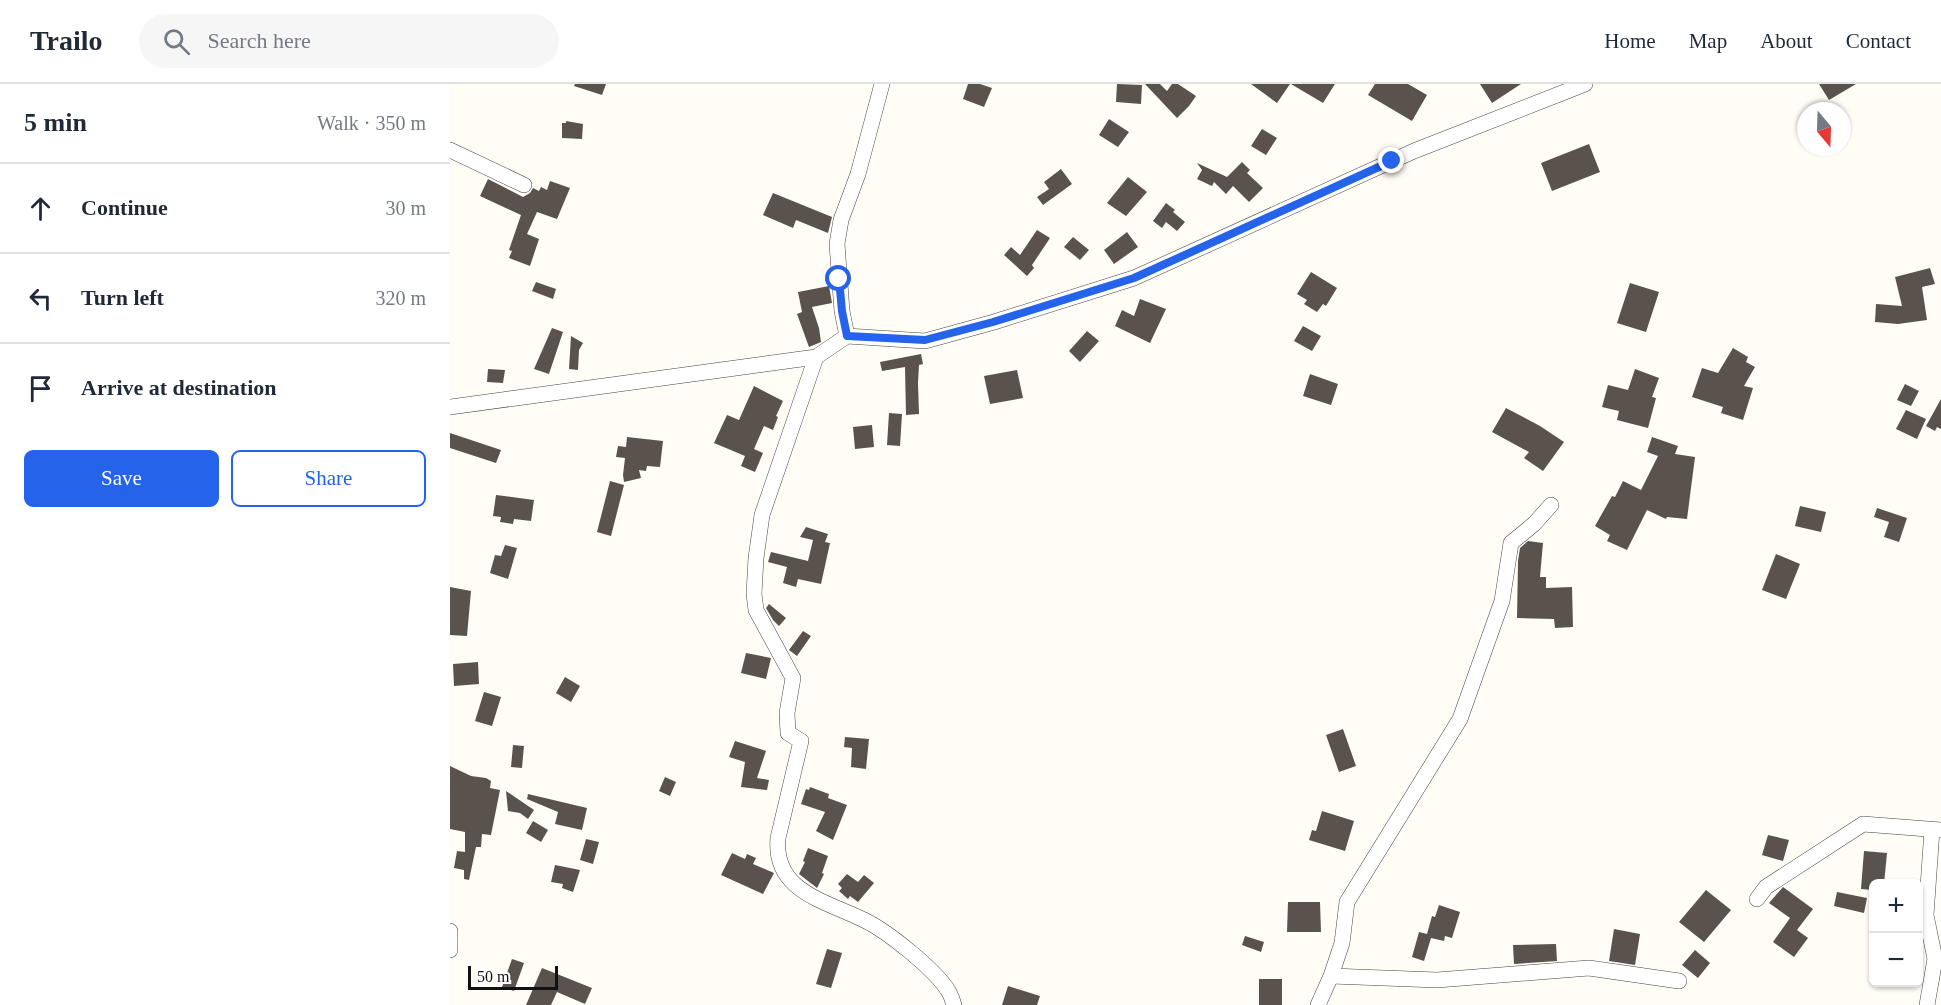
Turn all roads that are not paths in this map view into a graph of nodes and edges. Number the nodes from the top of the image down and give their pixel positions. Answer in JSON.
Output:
{"nodes":[{"id":1,"x":882,"y":84,"type":"edge"},
{"id":2,"x":1585,"y":84,"type":"edge"},
{"id":3,"x":450,"y":150,"type":"edge"},
{"id":4,"x":524,"y":185,"type":"dead end"},
{"id":5,"x":847,"y":336,"type":"junction"},
{"id":6,"x":816,"y":357,"type":"junction"},
{"id":7,"x":450,"y":407,"type":"edge"},
{"id":8,"x":1551,"y":505,"type":"dead end"},
{"id":9,"x":1937,"y":830,"type":"edge"},
{"id":10,"x":1757,"y":898,"type":"dead end"},
{"id":11,"x":450,"y":931,"type":"edge"},
{"id":12,"x":450,"y":950,"type":"edge"},
{"id":13,"x":1331,"y":976,"type":"junction"},
{"id":14,"x":1679,"y":981,"type":"dead end"},
{"id":15,"x":954,"y":1005,"type":"edge"},
{"id":16,"x":1318,"y":1005,"type":"edge"},
{"id":17,"x":1928,"y":1005,"type":"edge"}],
"edges":[{"from":1,"to":5,"type":"street"},
{"from":2,"to":5,"type":"street"},
{"from":3,"to":4,"type":"street"},
{"from":5,"to":6,"type":"street"},
{"from":6,"to":7,"type":"street"},
{"from":6,"to":15,"type":"street"},
{"from":8,"to":13,"type":"street"},
{"from":9,"to":10,"type":"street"},
{"from":9,"to":17,"type":"street"},
{"from":11,"to":12,"type":"street"},
{"from":13,"to":14,"type":"street"},
{"from":13,"to":16,"type":"street"}]}
